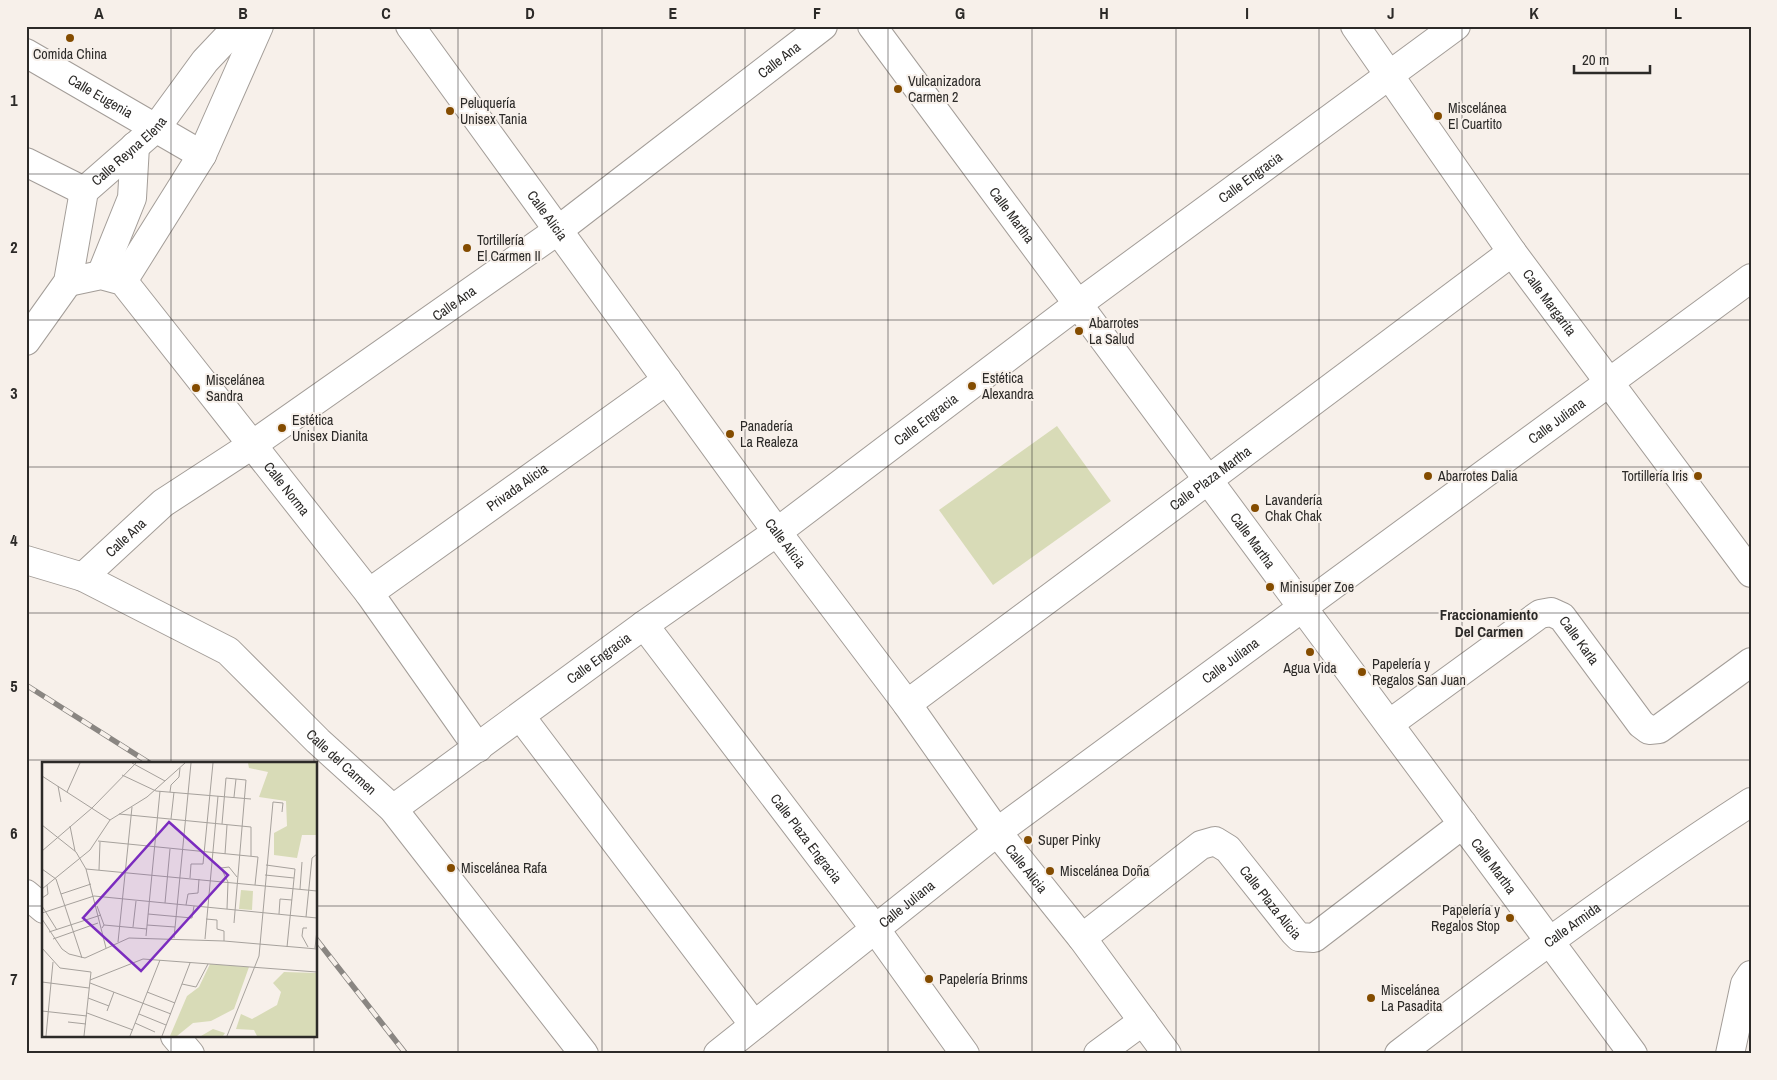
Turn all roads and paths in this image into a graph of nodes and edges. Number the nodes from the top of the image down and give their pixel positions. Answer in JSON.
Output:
{"nodes":[{"id":1,"x":238,"y":26,"type":"edge"},
{"id":2,"x":259,"y":26,"type":"edge"},
{"id":3,"x":410,"y":26,"type":"edge"},
{"id":4,"x":823,"y":26,"type":"edge"},
{"id":5,"x":872,"y":26,"type":"edge"},
{"id":6,"x":1355,"y":26,"type":"edge"},
{"id":7,"x":1456,"y":26,"type":"edge"},
{"id":8,"x":26,"y":53,"type":"edge"},
{"id":9,"x":1389,"y":74,"type":"junction"},
{"id":10,"x":156,"y":128,"type":"junction"},
{"id":11,"x":135,"y":146,"type":"junction"},
{"id":12,"x":202,"y":155,"type":"junction"},
{"id":13,"x":26,"y":162,"type":"edge"},
{"id":14,"x":84,"y":191,"type":"junction"},
{"id":15,"x":557,"y":231,"type":"junction"},
{"id":16,"x":1512,"y":252,"type":"junction"},
{"id":17,"x":112,"y":278,"type":"junction"},
{"id":18,"x":1751,"y":278,"type":"edge"},
{"id":19,"x":68,"y":282,"type":"junction"},
{"id":20,"x":1078,"y":304,"type":"junction"},
{"id":21,"x":26,"y":341,"type":"edge"},
{"id":22,"x":667,"y":380,"type":"junction"},
{"id":23,"x":1609,"y":383,"type":"junction"},
{"id":24,"x":252,"y":445,"type":"junction"},
{"id":25,"x":1208,"y":480,"type":"junction"},
{"id":26,"x":777,"y":532,"type":"junction"},
{"id":27,"x":26,"y":560,"type":"edge"},
{"id":28,"x":1751,"y":573,"type":"edge"},
{"id":29,"x":83,"y":577,"type":"junction"},
{"id":30,"x":369,"y":593,"type":"junction"},
{"id":31,"x":1302,"y":607,"type":"junction"},
{"id":32,"x":644,"y":625,"type":"junction"},
{"id":33,"x":1751,"y":662,"type":"edge"},
{"id":34,"x":907,"y":704,"type":"junction"},
{"id":35,"x":522,"y":717,"type":"junction"},
{"id":36,"x":1389,"y":724,"type":"junction"},
{"id":37,"x":478,"y":748,"type":"junction"},
{"id":38,"x":1751,"y":802,"type":"edge"},
{"id":39,"x":393,"y":809,"type":"junction"},
{"id":40,"x":1463,"y":824,"type":"junction"},
{"id":41,"x":997,"y":832,"type":"junction"},
{"id":42,"x":26,"y":894,"type":"edge"},
{"id":43,"x":42,"y":907,"type":"edge"},
{"id":44,"x":876,"y":930,"type":"junction"},
{"id":45,"x":1082,"y":938,"type":"junction"},
{"id":46,"x":1548,"y":940,"type":"junction"},
{"id":47,"x":1751,"y":975,"type":"edge"},
{"id":48,"x":1143,"y":1021,"type":"junction"},
{"id":49,"x":754,"y":1025,"type":"junction"},
{"id":50,"x":177,"y":1038,"type":"edge"},
{"id":51,"x":190,"y":1054,"type":"edge"},
{"id":52,"x":584,"y":1054,"type":"edge"},
{"id":53,"x":718,"y":1054,"type":"edge"},
{"id":54,"x":965,"y":1054,"type":"edge"},
{"id":55,"x":1098,"y":1054,"type":"edge"},
{"id":56,"x":1167,"y":1054,"type":"edge"},
{"id":57,"x":1399,"y":1054,"type":"edge"},
{"id":58,"x":1633,"y":1054,"type":"edge"},
{"id":59,"x":1730,"y":1054,"type":"edge"}],
"edges":[{"from":1,"to":10,"type":"street","name":"Calle Reyna Elena"},
{"from":2,"to":12,"type":"street"},
{"from":3,"to":15,"type":"street","name":"Calle Alicia"},
{"from":4,"to":15,"type":"street","name":"Calle Ana"},
{"from":5,"to":20,"type":"street","name":"Calle Martha"},
{"from":6,"to":9,"type":"street","name":"Calle Margarita"},
{"from":7,"to":9,"type":"street","name":"Calle Engracia"},
{"from":8,"to":10,"type":"street","name":"Calle Eugenia"},
{"from":9,"to":16,"type":"street","name":"Calle Margarita"},
{"from":9,"to":20,"type":"street","name":"Calle Engracia"},
{"from":10,"to":11,"type":"street","name":"Calle Reyna Elena"},
{"from":10,"to":12,"type":"street","name":"Calle Eugenia"},
{"from":11,"to":14,"type":"street","name":"Calle Reyna Elena"},
{"from":11,"to":17,"type":"street"},
{"from":12,"to":17,"type":"street"},
{"from":13,"to":14,"type":"street"},
{"from":14,"to":19,"type":"street","name":"Calle Reyna Elena"},
{"from":15,"to":22,"type":"street","name":"Calle Alicia"},
{"from":15,"to":24,"type":"street","name":"Calle Ana"},
{"from":16,"to":23,"type":"street","name":"Calle Margarita"},
{"from":16,"to":25,"type":"street","name":"Calle Plaza Martha"},
{"from":17,"to":19,"type":"street"},
{"from":17,"to":24,"type":"street","name":"Calle Norma"},
{"from":18,"to":23,"type":"street","name":"Calle Juliana"},
{"from":19,"to":21,"type":"street","name":"Calle Reyna Elena"},
{"from":20,"to":25,"type":"street","name":"Calle Martha"},
{"from":20,"to":26,"type":"street","name":"Calle Engracia"},
{"from":22,"to":26,"type":"street","name":"Calle Alicia"},
{"from":22,"to":30,"type":"street","name":"Privada Alicia"},
{"from":23,"to":28,"type":"street","name":"Calle Margarita"},
{"from":23,"to":31,"type":"street","name":"Calle Juliana"},
{"from":24,"to":29,"type":"street","name":"Calle Ana"},
{"from":24,"to":30,"type":"street","name":"Calle Norma"},
{"from":25,"to":31,"type":"street","name":"Calle Martha"},
{"from":25,"to":34,"type":"street","name":"Calle Plaza Martha"},
{"from":26,"to":32,"type":"street","name":"Calle Engracia"},
{"from":26,"to":34,"type":"street","name":"Calle Alicia"},
{"from":27,"to":29,"type":"street","name":"Calle del Carmen"},
{"from":29,"to":39,"type":"street","name":"Calle del Carmen"},
{"from":30,"to":37,"type":"street","name":"Calle Norma"},
{"from":31,"to":36,"type":"street","name":"Calle Martha"},
{"from":31,"to":41,"type":"street","name":"Calle Juliana"},
{"from":32,"to":35,"type":"street","name":"Calle Engracia"},
{"from":32,"to":44,"type":"street","name":"Calle Plaza Engracia"},
{"from":33,"to":36,"type":"street","name":"Calle Karla"},
{"from":34,"to":41,"type":"street","name":"Calle Alicia"},
{"from":35,"to":37,"type":"street","name":"Calle Engracia"},
{"from":35,"to":49,"type":"street"},
{"from":36,"to":40,"type":"street","name":"Calle Martha"},
{"from":37,"to":39,"type":"street","name":"Calle Engracia"},
{"from":38,"to":46,"type":"street","name":"Calle Armida"},
{"from":39,"to":52,"type":"street","name":"Calle del Carmen"},
{"from":40,"to":45,"type":"street","name":"Calle Plaza Alicia"},
{"from":40,"to":46,"type":"street","name":"Calle Martha"},
{"from":41,"to":44,"type":"street","name":"Calle Juliana"},
{"from":41,"to":45,"type":"street","name":"Calle Alicia"},
{"from":42,"to":43,"type":"street"},
{"from":44,"to":49,"type":"street","name":"Calle Juliana"},
{"from":44,"to":54,"type":"street","name":"Calle Plaza Engracia"},
{"from":45,"to":48,"type":"street","name":"Calle Alicia"},
{"from":46,"to":57,"type":"street","name":"Calle Armida"},
{"from":46,"to":58,"type":"street","name":"Calle Martha"},
{"from":47,"to":59,"type":"street"},
{"from":48,"to":55,"type":"street"},
{"from":48,"to":56,"type":"street","name":"Calle Alicia"},
{"from":49,"to":53,"type":"street","name":"Calle Juliana"},
{"from":50,"to":51,"type":"street"}]}
